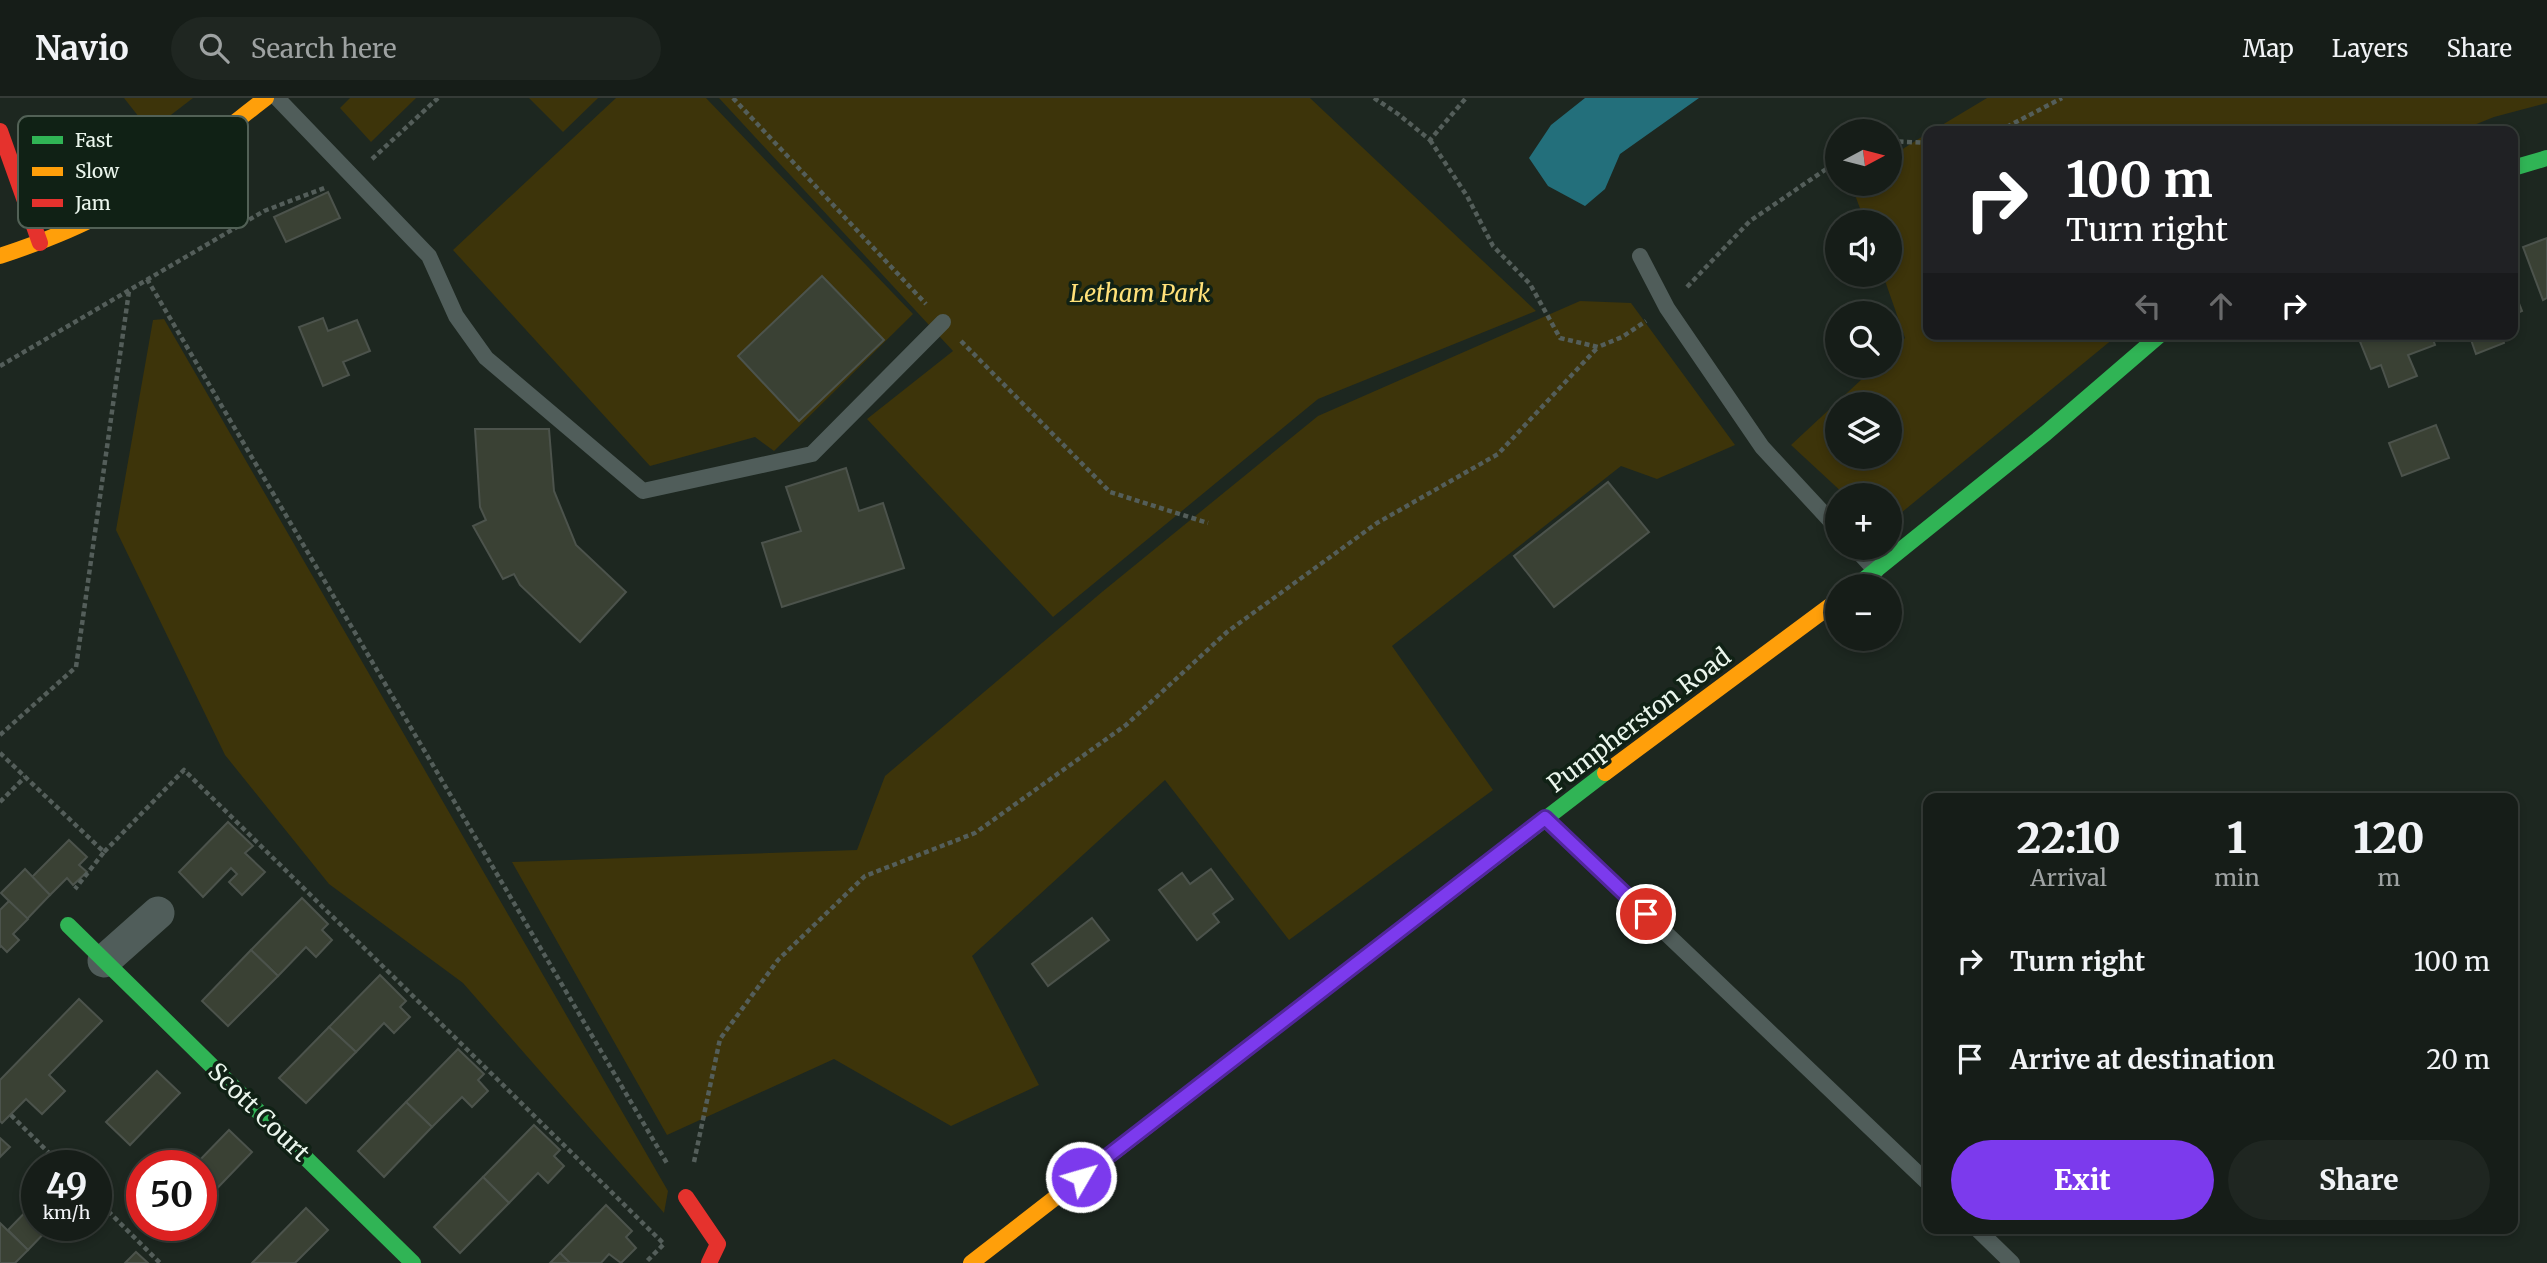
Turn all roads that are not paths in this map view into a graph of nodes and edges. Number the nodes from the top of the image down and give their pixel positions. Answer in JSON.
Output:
{"nodes":[{"id":1,"x":266,"y":98,"type":"edge"},
{"id":2,"x":277,"y":98,"type":"edge"},
{"id":3,"x":243,"y":116,"type":"edge"},
{"id":4,"x":0,"y":131,"type":"edge"},
{"id":5,"x":2547,"y":158,"type":"edge"},
{"id":6,"x":2518,"y":166,"type":"edge"},
{"id":7,"x":18,"y":181,"type":"edge"},
{"id":8,"x":35,"y":228,"type":"edge"},
{"id":9,"x":71,"y":228,"type":"edge"},
{"id":10,"x":40,"y":243,"type":"junction"},
{"id":11,"x":0,"y":256,"type":"edge"},
{"id":12,"x":1640,"y":256,"type":"dead end"},
{"id":13,"x":943,"y":322,"type":"dead end"},
{"id":14,"x":2154,"y":340,"type":"edge"},
{"id":15,"x":1825,"y":515,"type":"edge"},
{"id":16,"x":1866,"y":560,"type":"edge"},
{"id":17,"x":1876,"y":571,"type":"junction"},
{"id":18,"x":1872,"y":574,"type":"edge"},
{"id":19,"x":1825,"y":610,"type":"edge"},
{"id":20,"x":1545,"y":818,"type":"junction"},
{"id":21,"x":158,"y":913,"type":"dead end"},
{"id":22,"x":68,"y":925,"type":"road end"},
{"id":23,"x":104,"y":961,"type":"junction"},
{"id":24,"x":1923,"y":1178,"type":"edge"},
{"id":25,"x":686,"y":1197,"type":"road end"},
{"id":26,"x":1982,"y":1234,"type":"edge"},
{"id":27,"x":413,"y":1263,"type":"edge"},
{"id":28,"x":709,"y":1263,"type":"edge"},
{"id":29,"x":971,"y":1263,"type":"edge"},
{"id":30,"x":2012,"y":1263,"type":"edge"}],
"edges":[{"from":1,"to":3,"type":"main road"},
{"from":2,"to":13,"type":"lane"},
{"from":4,"to":7,"type":"main road"},
{"from":5,"to":6,"type":"main road"},
{"from":8,"to":10,"type":"main road"},
{"from":9,"to":10,"type":"main road"},
{"from":10,"to":11,"type":"main road"},
{"from":12,"to":15,"type":"lane"},
{"from":14,"to":17,"type":"main road"},
{"from":16,"to":17,"type":"lane"},
{"from":17,"to":18,"type":"main road"},
{"from":19,"to":20,"type":"main road","name":"Pumpherston Road"},
{"from":20,"to":24,"type":"lane"},
{"from":20,"to":29,"type":"main road","name":"Pumpherston Road"},
{"from":21,"to":23,"type":"street"},
{"from":22,"to":23,"type":"main road","name":"Scott Court"},
{"from":23,"to":27,"type":"main road","name":"Scott Court"},
{"from":25,"to":28,"type":"main road"},
{"from":26,"to":30,"type":"lane"}]}
